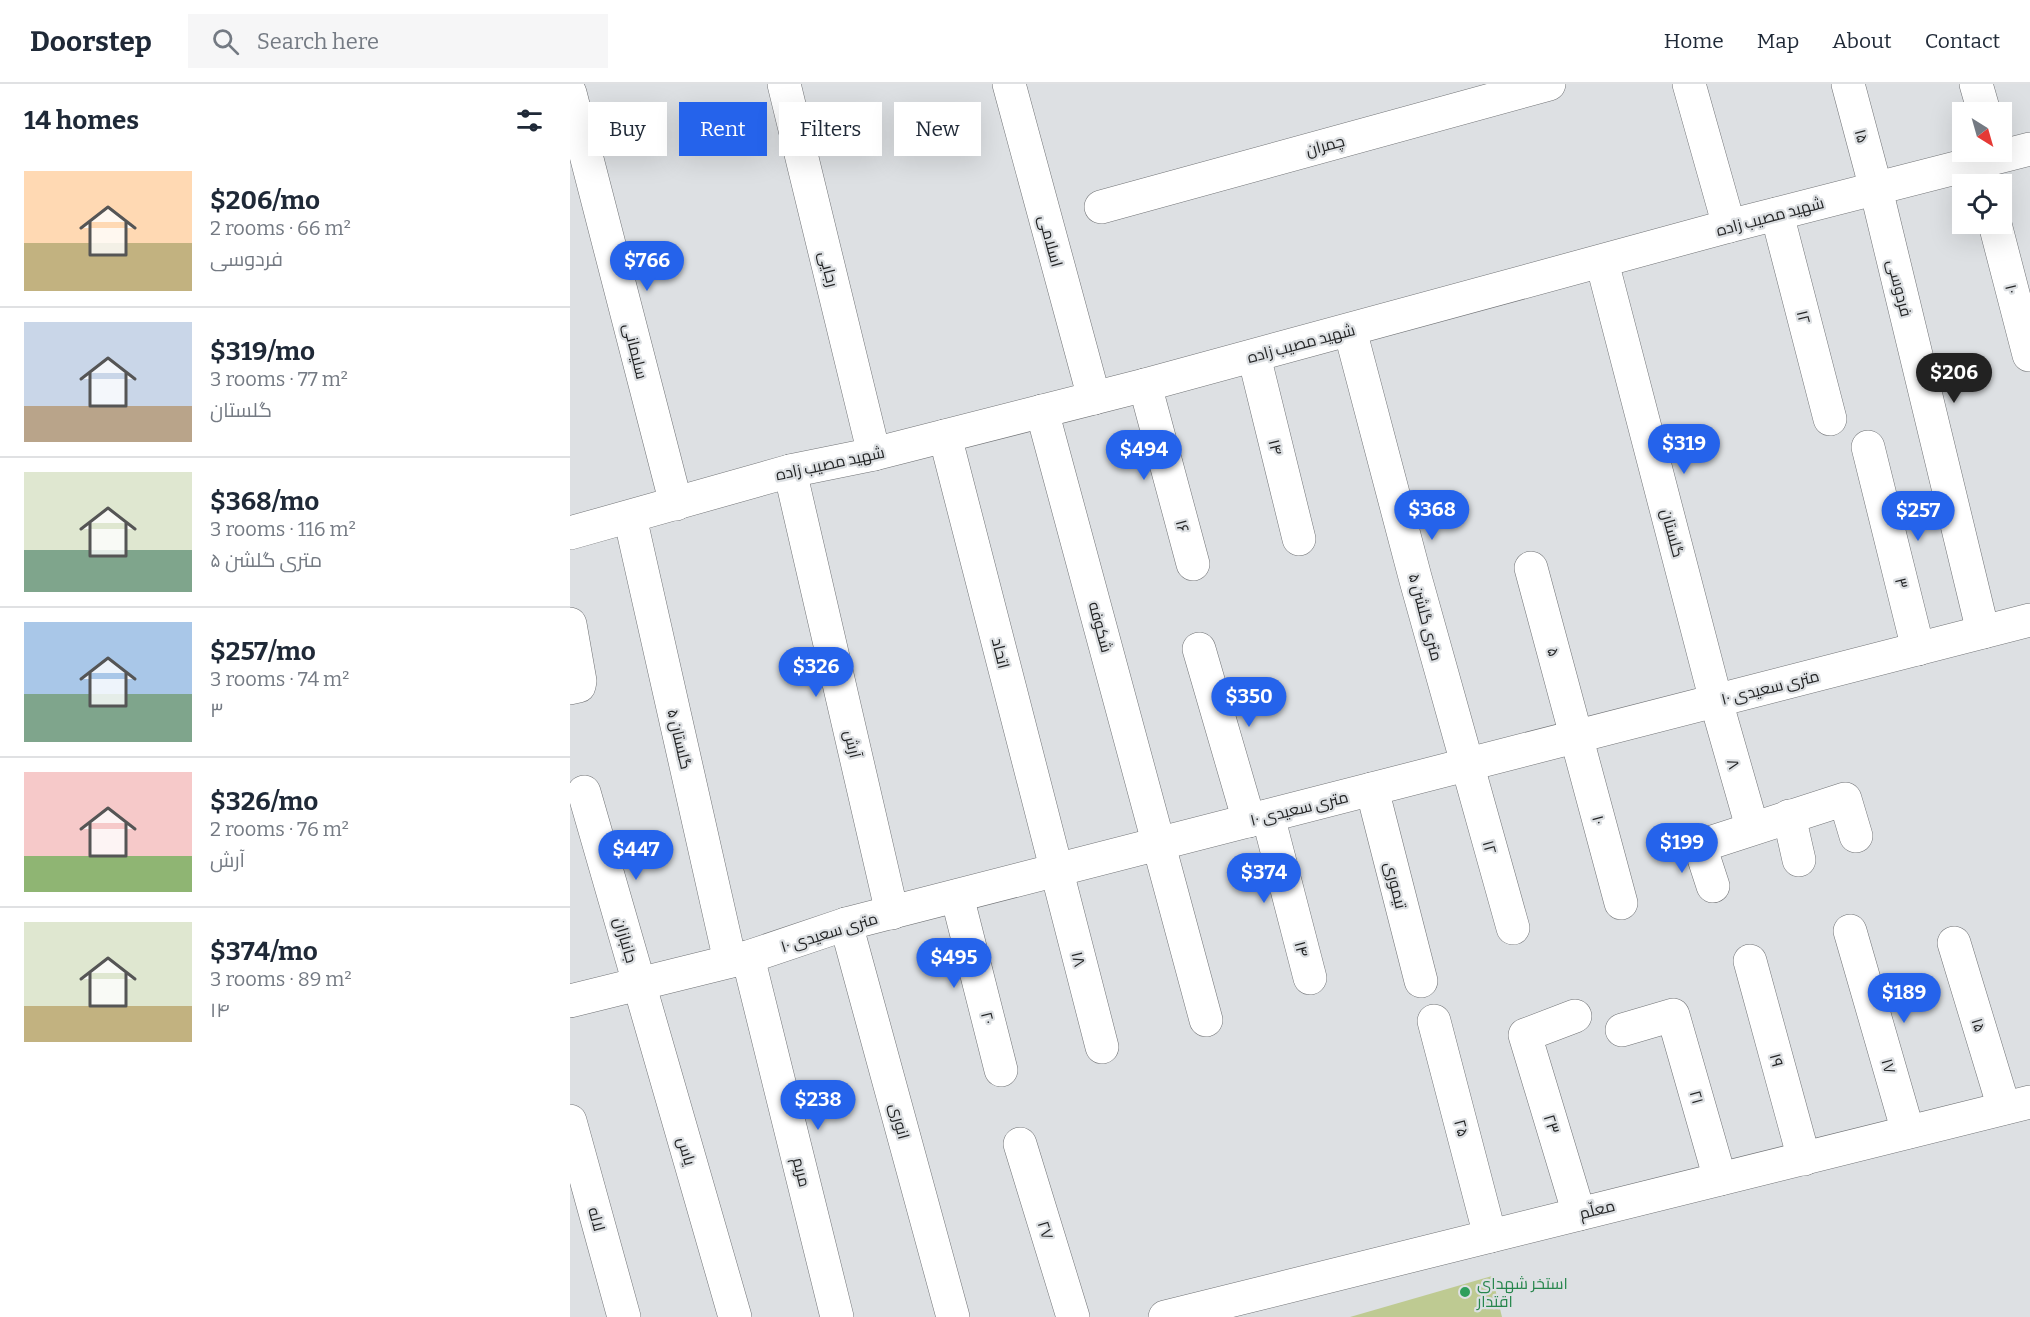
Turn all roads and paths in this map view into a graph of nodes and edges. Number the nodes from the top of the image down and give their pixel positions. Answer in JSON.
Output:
{"nodes":[{"id":1,"x":784,"y":84,"type":"edge"},
{"id":2,"x":1009,"y":84,"type":"edge"},
{"id":3,"x":1549,"y":84,"type":"edge"},
{"id":4,"x":1689,"y":84,"type":"edge"},
{"id":5,"x":1848,"y":84,"type":"edge"},
{"id":6,"x":1976,"y":84,"type":"edge"},
{"id":7,"x":570,"y":93,"type":"edge"},
{"id":8,"x":1981,"y":102,"type":"edge"},
{"id":9,"x":2030,"y":149,"type":"edge"},
{"id":10,"x":1988,"y":164,"type":"edge"},
{"id":11,"x":1876,"y":189,"type":"junction"},
{"id":12,"x":1101,"y":207,"type":"dead end"},
{"id":13,"x":1777,"y":214,"type":"junction"},
{"id":14,"x":1729,"y":226,"type":"junction"},
{"id":15,"x":1998,"y":234,"type":"edge"},
{"id":16,"x":1602,"y":262,"type":"junction"},
{"id":17,"x":1350,"y":330,"type":"junction"},
{"id":18,"x":2029,"y":355,"type":"edge"},
{"id":19,"x":1254,"y":356,"type":"junction"},
{"id":20,"x":1145,"y":384,"type":"junction"},
{"id":21,"x":1094,"y":398,"type":"junction"},
{"id":22,"x":1042,"y":411,"type":"junction"},
{"id":23,"x":1830,"y":419,"type":"dead end"},
{"id":24,"x":945,"y":436,"type":"junction"},
{"id":25,"x":1868,"y":447,"type":"dead end"},
{"id":26,"x":874,"y":454,"type":"junction"},
{"id":27,"x":790,"y":471,"type":"junction"},
{"id":28,"x":676,"y":504,"type":"junction"},
{"id":29,"x":630,"y":517,"type":"junction"},
{"id":30,"x":570,"y":532,"type":"edge"},
{"id":31,"x":1299,"y":539,"type":"dead end"},
{"id":32,"x":1193,"y":564,"type":"dead end"},
{"id":33,"x":1531,"y":568,"type":"dead end"},
{"id":34,"x":2030,"y":620,"type":"edge"},
{"id":35,"x":570,"y":624,"type":"edge"},
{"id":36,"x":1983,"y":632,"type":"junction"},
{"id":37,"x":1199,"y":649,"type":"dead end"},
{"id":38,"x":1918,"y":649,"type":"junction"},
{"id":39,"x":570,"y":688,"type":"edge"},
{"id":40,"x":1716,"y":701,"type":"junction"},
{"id":41,"x":1577,"y":737,"type":"junction"},
{"id":42,"x":1466,"y":765,"type":"junction"},
{"id":43,"x":1372,"y":789,"type":"junction"},
{"id":44,"x":584,"y":792,"type":"dead end"},
{"id":45,"x":1789,"y":816,"type":"junction"},
{"id":46,"x":1258,"y":819,"type":"junction"},
{"id":47,"x":1752,"y":827,"type":"junction"},
{"id":48,"x":1856,"y":836,"type":"dead end"},
{"id":49,"x":1160,"y":844,"type":"junction"},
{"id":50,"x":1799,"y":860,"type":"dead end"},
{"id":51,"x":1057,"y":870,"type":"junction"},
{"id":52,"x":1713,"y":886,"type":"dead end"},
{"id":53,"x":957,"y":896,"type":"junction"},
{"id":54,"x":1621,"y":903,"type":"dead end"},
{"id":55,"x":892,"y":913,"type":"junction"},
{"id":56,"x":846,"y":924,"type":"junction"},
{"id":57,"x":1513,"y":928,"type":"dead end"},
{"id":58,"x":1850,"y":931,"type":"dead end"},
{"id":59,"x":1954,"y":943,"type":"dead end"},
{"id":60,"x":739,"y":959,"type":"junction"},
{"id":61,"x":1750,"y":961,"type":"dead end"},
{"id":62,"x":1310,"y":978,"type":"dead end"},
{"id":63,"x":1421,"y":981,"type":"dead end"},
{"id":64,"x":639,"y":984,"type":"junction"},
{"id":65,"x":570,"y":1001,"type":"edge"},
{"id":66,"x":1575,"y":1016,"type":"dead end"},
{"id":67,"x":1206,"y":1020,"type":"dead end"},
{"id":68,"x":1434,"y":1021,"type":"dead end"},
{"id":69,"x":1622,"y":1030,"type":"dead end"},
{"id":70,"x":1102,"y":1047,"type":"dead end"},
{"id":71,"x":1001,"y":1070,"type":"dead end"},
{"id":72,"x":2017,"y":1105,"type":"edge"},
{"id":73,"x":570,"y":1121,"type":"edge"},
{"id":74,"x":1908,"y":1132,"type":"junction"},
{"id":75,"x":1020,"y":1144,"type":"dead end"},
{"id":76,"x":1804,"y":1159,"type":"junction"},
{"id":77,"x":1720,"y":1179,"type":"junction"},
{"id":78,"x":1579,"y":1214,"type":"junction"},
{"id":79,"x":1490,"y":1236,"type":"junction"},
{"id":80,"x":624,"y":1317,"type":"edge"},
{"id":81,"x":735,"y":1317,"type":"edge"},
{"id":82,"x":837,"y":1317,"type":"edge"},
{"id":83,"x":953,"y":1317,"type":"edge"},
{"id":84,"x":1072,"y":1317,"type":"edge"},
{"id":85,"x":1165,"y":1317,"type":"edge"}],
"edges":[{"from":1,"to":26,"type":"street","name":"رجایی"},
{"from":2,"to":21,"type":"street","name":"اسلامی"},
{"from":3,"to":12,"type":"street","name":"چمران"},
{"from":4,"to":14,"type":"street"},
{"from":5,"to":11,"type":"street","name":"۱۵"},
{"from":6,"to":8,"type":"street"},
{"from":7,"to":28,"type":"street","name":"سلیمانی"},
{"from":9,"to":10,"type":"street","name":"شهید مصیب زاده"},
{"from":10,"to":11,"type":"street","name":"شهید مصیب زاده"},
{"from":11,"to":13,"type":"street","name":"شهید مصیب زاده"},
{"from":11,"to":36,"type":"street","name":"فردوسی"},
{"from":13,"to":14,"type":"street","name":"شهید مصیب زاده"},
{"from":13,"to":23,"type":"street","name":"۱۲"},
{"from":14,"to":16,"type":"street","name":"شهید مصیب زاده"},
{"from":15,"to":18,"type":"street","name":"۱۰"},
{"from":16,"to":17,"type":"street","name":"شهید مصیب زاده"},
{"from":16,"to":40,"type":"street","name":"گلستان"},
{"from":17,"to":19,"type":"street","name":"شهید مصیب زاده"},
{"from":17,"to":42,"type":"street","name":"۵ متری گلشن"},
{"from":19,"to":20,"type":"street","name":"شهید مصیب زاده"},
{"from":19,"to":31,"type":"street","name":"۱۴"},
{"from":20,"to":21,"type":"street","name":"شهید مصیب زاده"},
{"from":20,"to":32,"type":"street","name":"۱۶"},
{"from":21,"to":22,"type":"street","name":"شهید مصیب زاده"},
{"from":22,"to":24,"type":"street","name":"شهید مصیب زاده"},
{"from":22,"to":49,"type":"street","name":"شکوفه"},
{"from":24,"to":26,"type":"street","name":"شهید مصیب زاده"},
{"from":24,"to":51,"type":"street","name":"اتحاد"},
{"from":25,"to":38,"type":"street","name":"۳"},
{"from":26,"to":27,"type":"street","name":"شهید مصیب زاده"},
{"from":27,"to":28,"type":"street","name":"شهید مصیب زاده"},
{"from":27,"to":55,"type":"street","name":"آرش"},
{"from":28,"to":29,"type":"street","name":"شهید مصیب زاده"},
{"from":29,"to":30,"type":"street","name":"شهید مصیب زاده"},
{"from":29,"to":60,"type":"street","name":"گلستان ۵"},
{"from":33,"to":41,"type":"street","name":"۵"},
{"from":34,"to":36,"type":"street","name":"۱۰ متری سعیدی"},
{"from":35,"to":39,"type":"street"},
{"from":36,"to":38,"type":"street","name":"۱۰ متری سعیدی"},
{"from":37,"to":46,"type":"street","name":"۱۴"},
{"from":38,"to":40,"type":"street","name":"۱۰ متری سعیدی"},
{"from":40,"to":41,"type":"street","name":"۱۰ متری سعیدی"},
{"from":40,"to":47,"type":"street","name":"۸"},
{"from":41,"to":42,"type":"street","name":"۱۰ متری سعیدی"},
{"from":41,"to":54,"type":"street","name":"۱۰"},
{"from":42,"to":43,"type":"street","name":"۱۰ متری سعیدی"},
{"from":42,"to":57,"type":"street","name":"۱۲"},
{"from":43,"to":46,"type":"street","name":"۱۰ متری سعیدی"},
{"from":43,"to":63,"type":"street","name":"تیموری"},
{"from":44,"to":64,"type":"street","name":"جانبازان"},
{"from":45,"to":47,"type":"street"},
{"from":45,"to":48,"type":"street"},
{"from":45,"to":50,"type":"street"},
{"from":46,"to":49,"type":"street","name":"۱۰ متری سعیدی"},
{"from":46,"to":62,"type":"street","name":"۱۴"},
{"from":47,"to":52,"type":"street"},
{"from":49,"to":51,"type":"street","name":"۱۰ متری سعیدی"},
{"from":49,"to":67,"type":"street"},
{"from":51,"to":53,"type":"street","name":"۱۰ متری سعیدی"},
{"from":51,"to":70,"type":"street","name":"۱۸"},
{"from":53,"to":55,"type":"street","name":"۱۰ متری سعیدی"},
{"from":53,"to":71,"type":"street","name":"۲۰"},
{"from":55,"to":56,"type":"street","name":"۱۰ متری سعیدی"},
{"from":56,"to":60,"type":"street","name":"۱۰ متری سعیدی"},
{"from":56,"to":83,"type":"street","name":"انوری"},
{"from":58,"to":74,"type":"street","name":"۱۷"},
{"from":59,"to":72,"type":"street","name":"۱۵"},
{"from":60,"to":64,"type":"street","name":"۱۰ متری سعیدی"},
{"from":60,"to":82,"type":"street","name":"مریم"},
{"from":61,"to":76,"type":"street","name":"۱۹"},
{"from":64,"to":65,"type":"street","name":"۱۰ متری سعیدی"},
{"from":64,"to":81,"type":"street","name":"یاس"},
{"from":66,"to":78,"type":"street","name":"۲۳"},
{"from":68,"to":79,"type":"street","name":"۲۵"},
{"from":69,"to":77,"type":"street","name":"۲۱"},
{"from":72,"to":74,"type":"street","name":"معلّم"},
{"from":73,"to":80,"type":"street","name":"لاله"},
{"from":74,"to":76,"type":"street","name":"معلّم"},
{"from":75,"to":84,"type":"street","name":"۲۷"},
{"from":76,"to":77,"type":"street","name":"معلّم"},
{"from":77,"to":78,"type":"street","name":"معلّم"},
{"from":78,"to":79,"type":"street","name":"معلّم"},
{"from":79,"to":85,"type":"street","name":"معلّم"}]}
